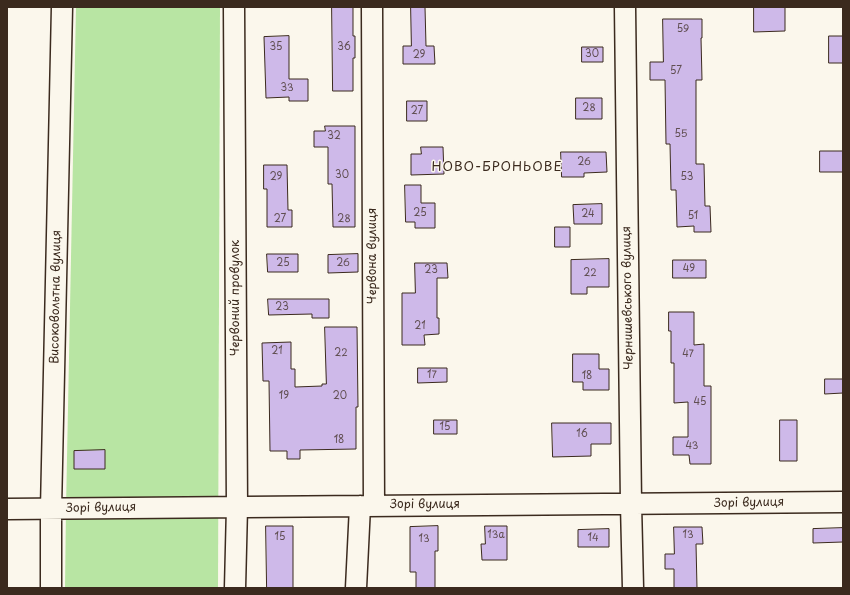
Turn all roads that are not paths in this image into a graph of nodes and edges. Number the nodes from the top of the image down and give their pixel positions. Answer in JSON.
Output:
{"nodes":[{"id":1,"x":62,"y":7,"type":"edge"},
{"id":2,"x":234,"y":7,"type":"edge"},
{"id":3,"x":372,"y":7,"type":"edge"},
{"id":4,"x":625,"y":7,"type":"edge"},
{"id":5,"x":843,"y":502,"type":"edge"},
{"id":6,"x":631,"y":504,"type":"junction"},
{"id":7,"x":367,"y":506,"type":"junction"},
{"id":8,"x":237,"y":507,"type":"junction"},
{"id":9,"x":7,"y":509,"type":"edge"},
{"id":10,"x":52,"y":509,"type":"junction"},
{"id":11,"x":51,"y":588,"type":"edge"},
{"id":12,"x":235,"y":588,"type":"edge"},
{"id":13,"x":356,"y":588,"type":"edge"},
{"id":14,"x":632,"y":588,"type":"edge"}],
"edges":[{"from":1,"to":10,"type":"street","name":"Високовольтна вулиця"},
{"from":2,"to":8,"type":"street","name":"Червоний провулок"},
{"from":3,"to":7,"type":"street","name":"Червона вулиця"},
{"from":4,"to":6,"type":"street","name":"Чернишевського вулиця"},
{"from":5,"to":6,"type":"street","name":"Зорі вулиця"},
{"from":6,"to":7,"type":"street","name":"Зорі вулиця"},
{"from":6,"to":14,"type":"street","name":"Чернишевського вулиця"},
{"from":7,"to":8,"type":"street","name":"Зорі вулиця"},
{"from":7,"to":13,"type":"street","name":"Червона вулиця"},
{"from":8,"to":10,"type":"street","name":"Зорі вулиця"},
{"from":8,"to":12,"type":"street","name":"Червоний провулок"},
{"from":9,"to":10,"type":"street","name":"Зорі вулиця"},
{"from":10,"to":11,"type":"street","name":"Високовольтна вулиця"}]}
